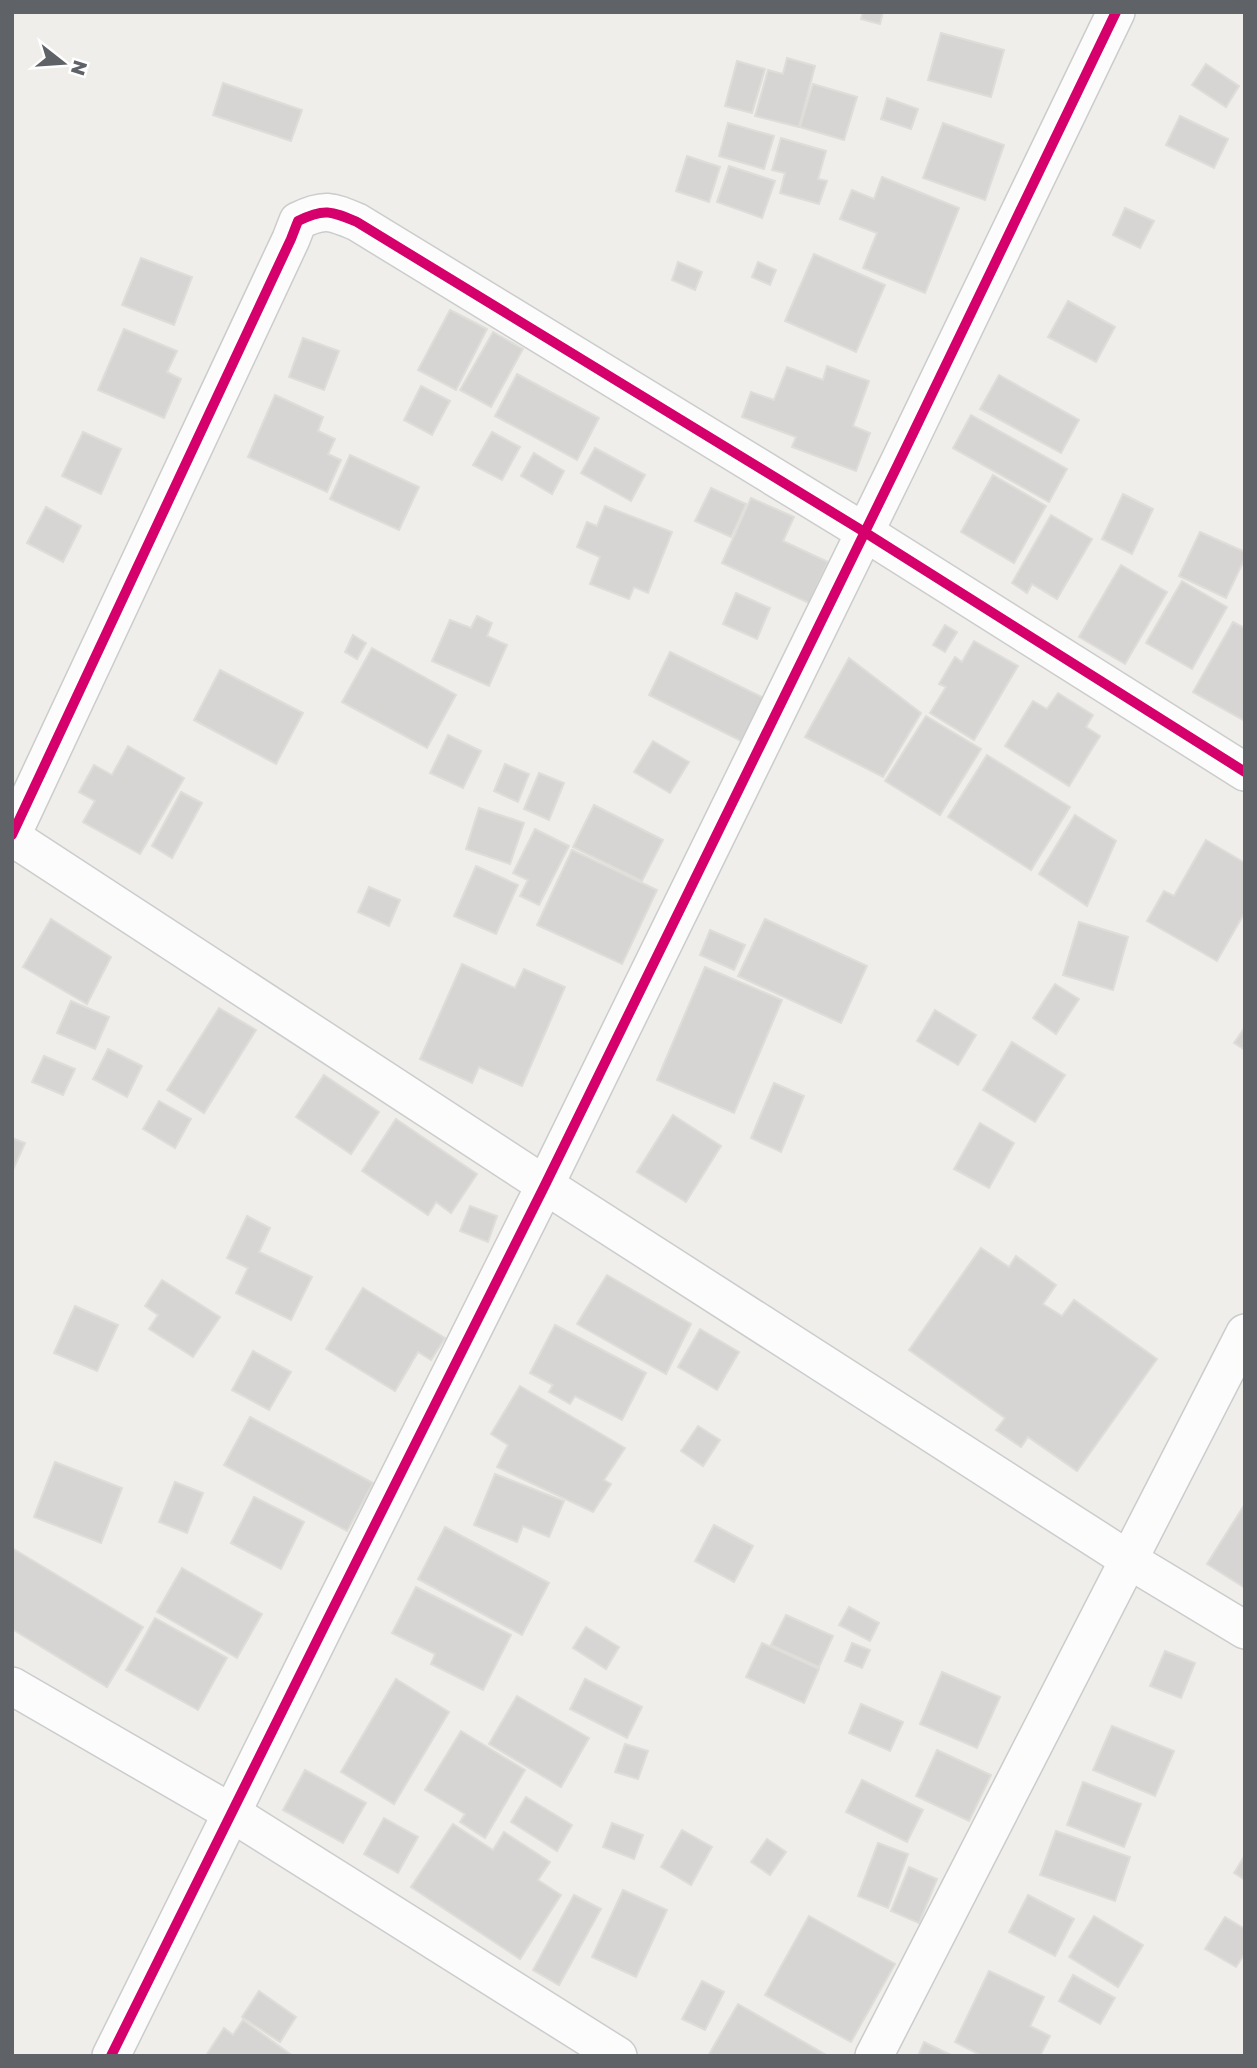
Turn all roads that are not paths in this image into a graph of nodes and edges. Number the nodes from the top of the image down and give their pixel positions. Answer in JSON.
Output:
{"nodes":[{"id":1,"x":1116,"y":12,"type":"edge"},
{"id":2,"x":866,"y":533,"type":"junction"},
{"id":3,"x":1245,"y":772,"type":"edge"},
{"id":4,"x":12,"y":836,"type":"edge"},
{"id":5,"x":545,"y":1185,"type":"junction"},
{"id":6,"x":1245,"y":1333,"type":"edge"},
{"id":7,"x":1129,"y":1560,"type":"junction"},
{"id":8,"x":1245,"y":1630,"type":"edge"},
{"id":9,"x":12,"y":1686,"type":"edge"},
{"id":10,"x":230,"y":1812,"type":"junction"},
{"id":11,"x":111,"y":2056,"type":"edge"},
{"id":12,"x":618,"y":2056,"type":"edge"},
{"id":13,"x":874,"y":2056,"type":"edge"}],
"edges":[{"from":1,"to":2,"type":"street"},
{"from":2,"to":3,"type":"street"},
{"from":2,"to":4,"type":"street"},
{"from":2,"to":5,"type":"street"},
{"from":4,"to":5,"type":"street"},
{"from":5,"to":7,"type":"street"},
{"from":5,"to":10,"type":"street"},
{"from":6,"to":7,"type":"street"},
{"from":7,"to":8,"type":"street"},
{"from":7,"to":13,"type":"street"},
{"from":9,"to":10,"type":"street"},
{"from":10,"to":11,"type":"street"},
{"from":10,"to":12,"type":"street"}]}
